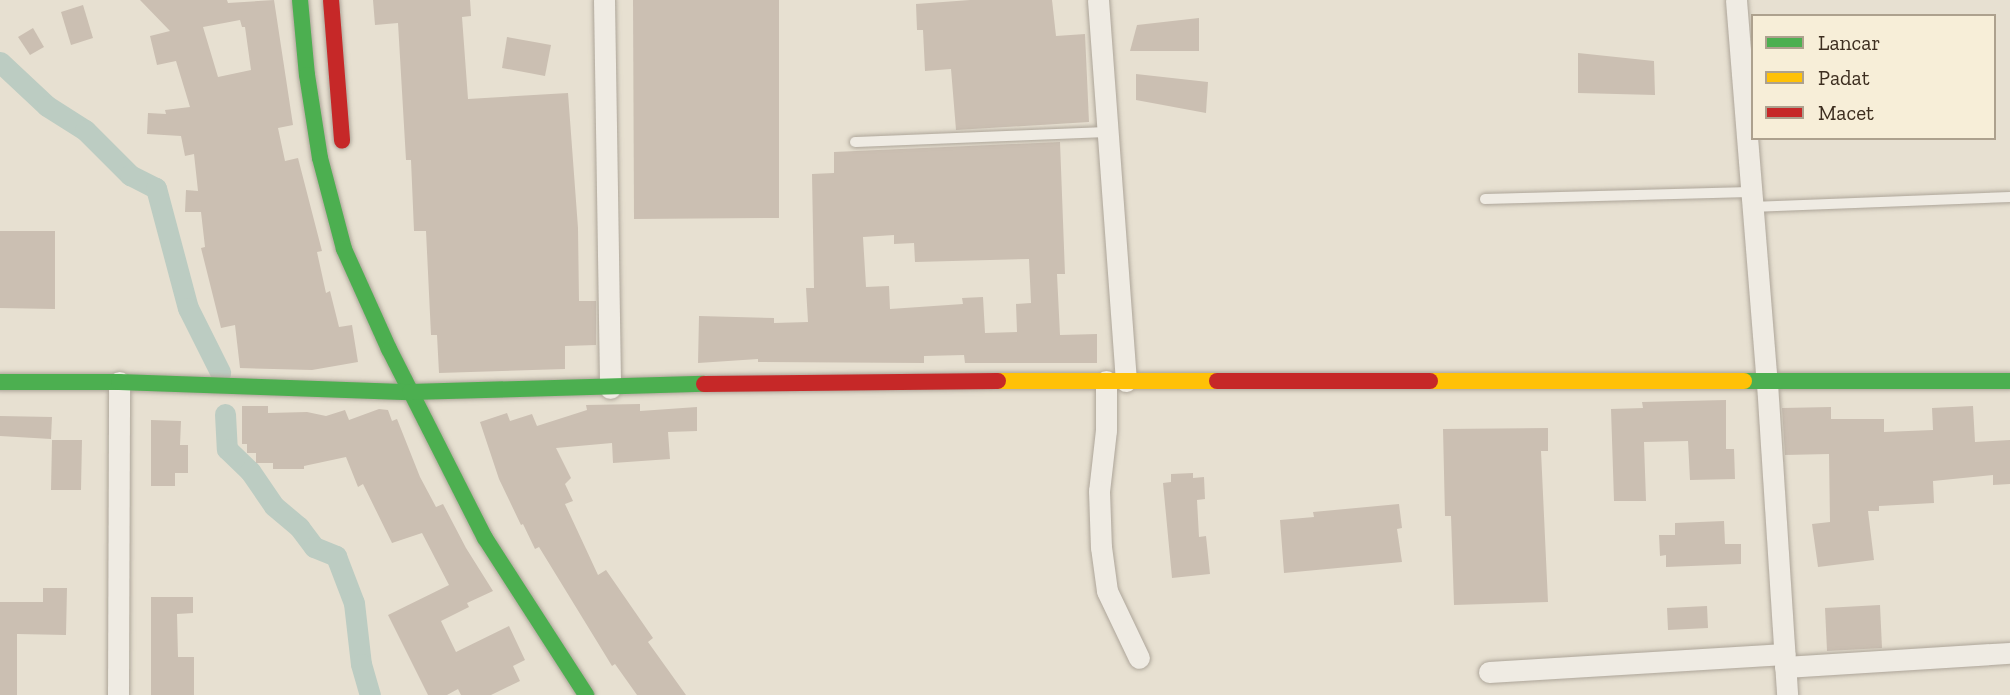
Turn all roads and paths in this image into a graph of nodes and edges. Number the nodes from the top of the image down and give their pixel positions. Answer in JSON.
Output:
{"nodes":[{"id":1,"x":300,"y":0,"type":"edge"},
{"id":2,"x":331,"y":0,"type":"edge"},
{"id":3,"x":604,"y":0,"type":"edge"},
{"id":4,"x":1098,"y":0,"type":"edge"},
{"id":5,"x":1736,"y":0,"type":"edge"},
{"id":6,"x":1108,"y":132,"type":"junction"},
{"id":7,"x":855,"y":142,"type":"dead end"},
{"id":8,"x":345,"y":155,"type":"dead end"},
{"id":9,"x":2010,"y":197,"type":"edge"},
{"id":10,"x":1485,"y":199,"type":"dead end"},
{"id":11,"x":1750,"y":199,"type":"junction"},
{"id":12,"x":1116,"y":381,"type":"junction"},
{"id":13,"x":2010,"y":381,"type":"edge"},
{"id":14,"x":0,"y":382,"type":"edge"},
{"id":15,"x":119,"y":382,"type":"junction"},
{"id":16,"x":1767,"y":383,"type":"junction"},
{"id":17,"x":610,"y":388,"type":"junction"},
{"id":18,"x":410,"y":392,"type":"junction"},
{"id":19,"x":2010,"y":653,"type":"edge"},
{"id":20,"x":1139,"y":658,"type":"dead end"},
{"id":21,"x":1784,"y":660,"type":"junction"},
{"id":22,"x":1489,"y":672,"type":"dead end"},
{"id":23,"x":118,"y":695,"type":"edge"},
{"id":24,"x":586,"y":695,"type":"edge"},
{"id":25,"x":1787,"y":695,"type":"edge"}],
"edges":[{"from":1,"to":18,"type":"main road"},
{"from":2,"to":8,"type":"main road"},
{"from":3,"to":17,"type":"street"},
{"from":4,"to":6,"type":"street"},
{"from":5,"to":11,"type":"street"},
{"from":6,"to":7,"type":"lane"},
{"from":6,"to":12,"type":"street"},
{"from":9,"to":11,"type":"lane"},
{"from":10,"to":11,"type":"lane"},
{"from":11,"to":16,"type":"street"},
{"from":12,"to":16,"type":"main road"},
{"from":12,"to":17,"type":"main road"},
{"from":12,"to":20,"type":"street"},
{"from":13,"to":16,"type":"main road"},
{"from":14,"to":15,"type":"main road"},
{"from":15,"to":18,"type":"main road"},
{"from":15,"to":23,"type":"street"},
{"from":16,"to":21,"type":"street"},
{"from":17,"to":18,"type":"main road"},
{"from":18,"to":24,"type":"main road"},
{"from":19,"to":21,"type":"street"},
{"from":21,"to":22,"type":"street"},
{"from":21,"to":25,"type":"street"}]}
